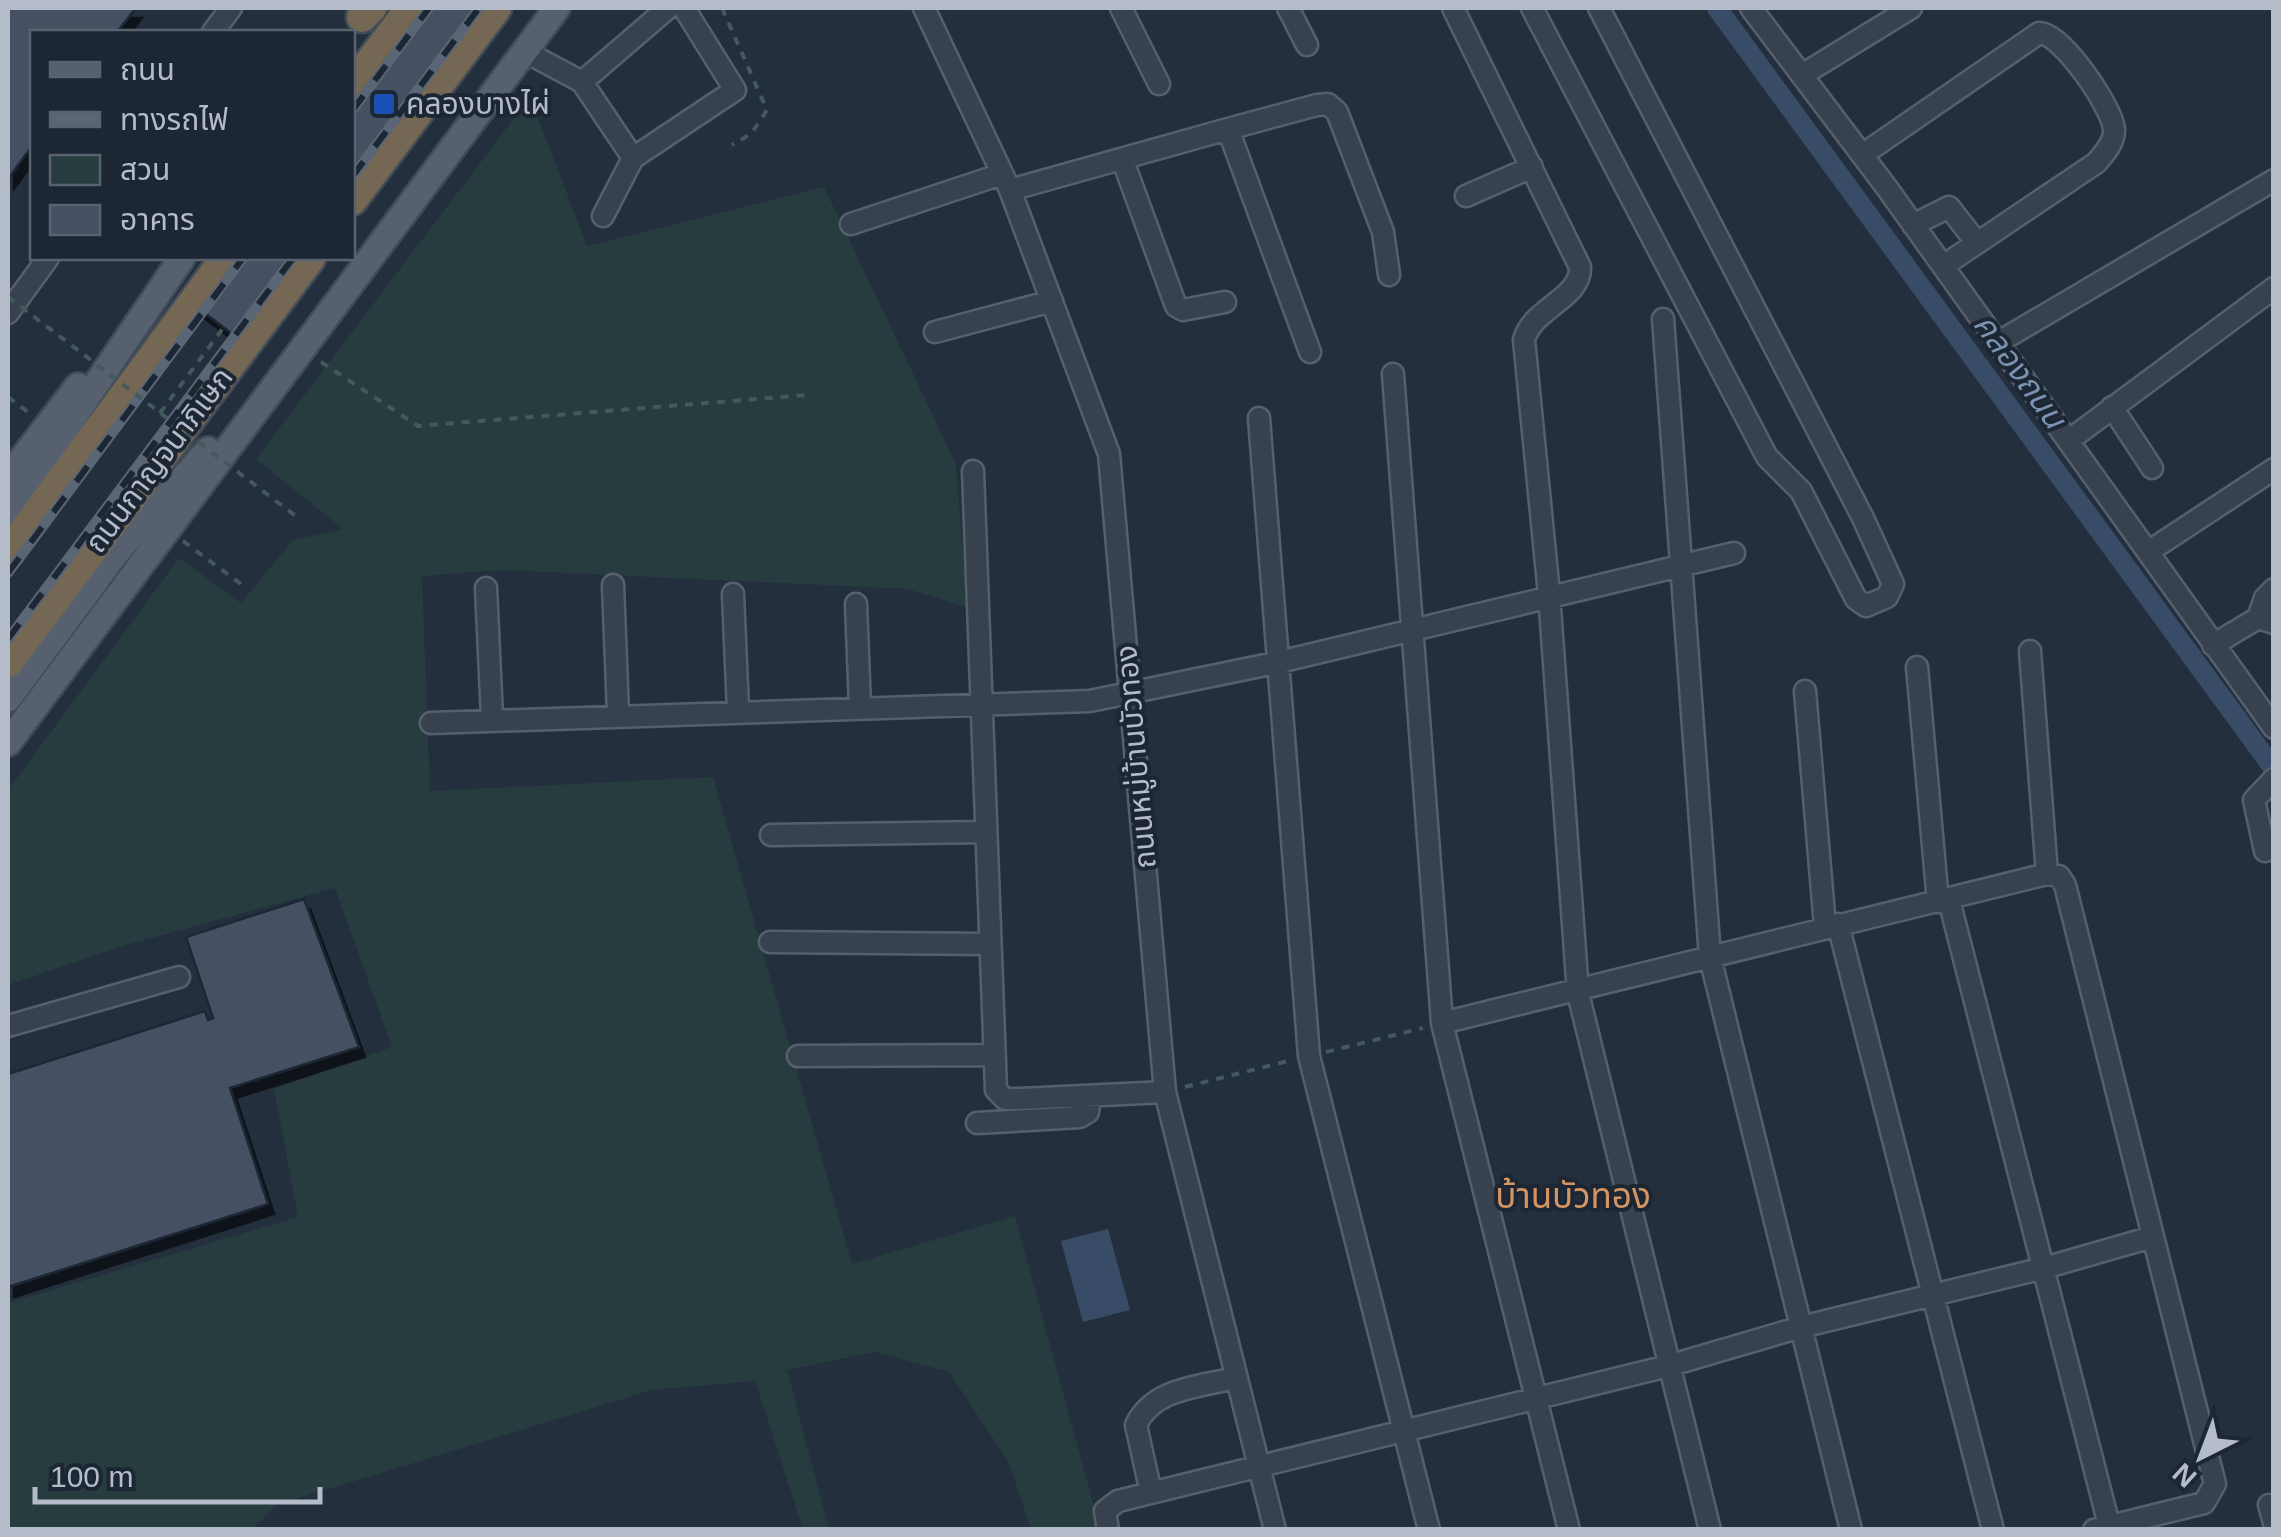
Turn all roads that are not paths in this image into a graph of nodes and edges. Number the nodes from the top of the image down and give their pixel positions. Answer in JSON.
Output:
{"nodes":[{"id":1,"x":231,"y":8,"type":"edge"},
{"id":2,"x":411,"y":8,"type":"edge"},
{"id":3,"x":496,"y":8,"type":"edge"},
{"id":4,"x":557,"y":8,"type":"edge"},
{"id":5,"x":668,"y":8,"type":"edge"},
{"id":6,"x":684,"y":8,"type":"edge"},
{"id":7,"x":924,"y":8,"type":"edge"},
{"id":8,"x":1122,"y":8,"type":"edge"},
{"id":9,"x":1288,"y":8,"type":"edge"},
{"id":10,"x":1453,"y":8,"type":"edge"},
{"id":11,"x":1532,"y":8,"type":"edge"},
{"id":12,"x":1600,"y":8,"type":"edge"},
{"id":13,"x":1751,"y":8,"type":"edge"},
{"id":14,"x":1912,"y":8,"type":"edge"},
{"id":15,"x":214,"y":30,"type":"edge"},
{"id":16,"x":1306,"y":45,"type":"dead end"},
{"id":17,"x":524,"y":51,"type":"junction"},
{"id":18,"x":1802,"y":75,"type":"junction"},
{"id":19,"x":355,"y":82,"type":"edge"},
{"id":20,"x":582,"y":82,"type":"junction"},
{"id":21,"x":1159,"y":84,"type":"dead end"},
{"id":22,"x":1228,"y":128,"type":"junction"},
{"id":23,"x":1862,"y":155,"type":"junction"},
{"id":24,"x":633,"y":158,"type":"junction"},
{"id":25,"x":1124,"y":161,"type":"junction"},
{"id":26,"x":1532,"y":167,"type":"junction"},
{"id":27,"x":2274,"y":180,"type":"edge"},
{"id":28,"x":1006,"y":182,"type":"junction"},
{"id":29,"x":355,"y":196,"type":"edge"},
{"id":30,"x":1466,"y":196,"type":"dead end"},
{"id":31,"x":603,"y":216,"type":"dead end"},
{"id":32,"x":851,"y":224,"type":"dead end"},
{"id":33,"x":1913,"y":225,"type":"junction"},
{"id":34,"x":1978,"y":243,"type":"junction"},
{"id":35,"x":47,"y":260,"type":"edge"},
{"id":36,"x":178,"y":260,"type":"edge"},
{"id":37,"x":179,"y":260,"type":"edge"},
{"id":38,"x":225,"y":260,"type":"edge"},
{"id":39,"x":309,"y":260,"type":"edge"},
{"id":40,"x":1942,"y":266,"type":"junction"},
{"id":41,"x":1390,"y":275,"type":"dead end"},
{"id":42,"x":2274,"y":288,"type":"edge"},
{"id":43,"x":1052,"y":302,"type":"junction"},
{"id":44,"x":1226,"y":302,"type":"dead end"},
{"id":45,"x":8,"y":313,"type":"edge"},
{"id":46,"x":1663,"y":320,"type":"dead end"},
{"id":47,"x":318,"y":328,"type":"junction"},
{"id":48,"x":935,"y":332,"type":"dead end"},
{"id":49,"x":1998,"y":343,"type":"junction"},
{"id":50,"x":1310,"y":352,"type":"dead end"},
{"id":51,"x":1392,"y":374,"type":"dead end"},
{"id":52,"x":2112,"y":407,"type":"junction"},
{"id":53,"x":1259,"y":418,"type":"dead end"},
{"id":54,"x":41,"y":433,"type":"junction"},
{"id":55,"x":2068,"y":441,"type":"junction"},
{"id":56,"x":8,"y":456,"type":"edge"},
{"id":57,"x":2152,"y":468,"type":"dead end"},
{"id":58,"x":2274,"y":470,"type":"edge"},
{"id":59,"x":973,"y":471,"type":"dead end"},
{"id":60,"x":8,"y":476,"type":"edge"},
{"id":61,"x":8,"y":514,"type":"edge"},
{"id":62,"x":2148,"y":552,"type":"junction"},
{"id":63,"x":8,"y":553,"type":"edge"},
{"id":64,"x":1734,"y":553,"type":"dead end"},
{"id":65,"x":1682,"y":565,"type":"junction"},
{"id":66,"x":613,"y":585,"type":"dead end"},
{"id":67,"x":486,"y":588,"type":"dead end"},
{"id":68,"x":2274,"y":589,"type":"edge"},
{"id":69,"x":733,"y":594,"type":"dead end"},
{"id":70,"x":1549,"y":594,"type":"junction"},
{"id":71,"x":856,"y":604,"type":"dead end"},
{"id":72,"x":2266,"y":620,"type":"edge"},
{"id":73,"x":1412,"y":631,"type":"junction"},
{"id":74,"x":2214,"y":644,"type":"junction"},
{"id":75,"x":2030,"y":651,"type":"dead end"},
{"id":76,"x":8,"y":662,"type":"edge"},
{"id":77,"x":1276,"y":662,"type":"junction"},
{"id":78,"x":1917,"y":667,"type":"dead end"},
{"id":79,"x":1805,"y":691,"type":"dead end"},
{"id":80,"x":1130,"y":692,"type":"junction"},
{"id":81,"x":8,"y":699,"type":"edge"},
{"id":82,"x":982,"y":704,"type":"junction"},
{"id":83,"x":860,"y":708,"type":"junction"},
{"id":84,"x":738,"y":711,"type":"junction"},
{"id":85,"x":618,"y":714,"type":"junction"},
{"id":86,"x":492,"y":718,"type":"junction"},
{"id":87,"x":431,"y":723,"type":"dead end"},
{"id":88,"x":2274,"y":728,"type":"edge"},
{"id":89,"x":8,"y":743,"type":"edge"},
{"id":90,"x":2266,"y":785,"type":"edge"},
{"id":91,"x":986,"y":832,"type":"junction"},
{"id":92,"x":772,"y":835,"type":"dead end"},
{"id":93,"x":2265,"y":851,"type":"dead end"},
{"id":94,"x":2048,"y":874,"type":"junction"},
{"id":95,"x":1944,"y":901,"type":"junction"},
{"id":96,"x":1832,"y":925,"type":"junction"},
{"id":97,"x":770,"y":942,"type":"dead end"},
{"id":98,"x":989,"y":944,"type":"junction"},
{"id":99,"x":1710,"y":957,"type":"junction"},
{"id":100,"x":179,"y":977,"type":"dead end"},
{"id":101,"x":1578,"y":993,"type":"junction"},
{"id":102,"x":1442,"y":1024,"type":"junction"},
{"id":103,"x":8,"y":1026,"type":"edge"},
{"id":104,"x":798,"y":1056,"type":"dead end"},
{"id":105,"x":993,"y":1065,"type":"junction"},
{"id":106,"x":1165,"y":1092,"type":"junction"},
{"id":107,"x":1090,"y":1097,"type":"junction"},
{"id":108,"x":977,"y":1123,"type":"dead end"},
{"id":109,"x":2152,"y":1237,"type":"junction"},
{"id":110,"x":2044,"y":1268,"type":"junction"},
{"id":111,"x":1933,"y":1296,"type":"junction"},
{"id":112,"x":1801,"y":1327,"type":"junction"},
{"id":113,"x":1668,"y":1366,"type":"junction"},
{"id":114,"x":1235,"y":1378,"type":"junction"},
{"id":115,"x":1536,"y":1399,"type":"junction"},
{"id":116,"x":1403,"y":1429,"type":"junction"},
{"id":117,"x":1259,"y":1466,"type":"junction"},
{"id":118,"x":1151,"y":1494,"type":"junction"},
{"id":119,"x":2132,"y":1525,"type":"edge"},
{"id":120,"x":2102,"y":1527,"type":"edge"},
{"id":121,"x":1108,"y":1530,"type":"edge"},
{"id":122,"x":1275,"y":1530,"type":"edge"},
{"id":123,"x":1428,"y":1530,"type":"edge"},
{"id":124,"x":1569,"y":1530,"type":"edge"},
{"id":125,"x":1710,"y":1530,"type":"edge"},
{"id":126,"x":1851,"y":1530,"type":"edge"},
{"id":127,"x":1993,"y":1530,"type":"edge"}],
"edges":[{"from":1,"to":15,"type":"street"},
{"from":2,"to":19,"type":"highway"},
{"from":3,"to":29,"type":"highway"},
{"from":4,"to":17,"type":"main road"},
{"from":5,"to":20,"type":"street"},
{"from":6,"to":24,"type":"street"},
{"from":7,"to":28,"type":"street","name":"ถนนหมู่บ้านบัวทอง"},
{"from":8,"to":21,"type":"street"},
{"from":9,"to":16,"type":"street"},
{"from":10,"to":26,"type":"street"},
{"from":11,"to":12,"type":"street"},
{"from":13,"to":18,"type":"street"},
{"from":14,"to":18,"type":"street"},
{"from":17,"to":20,"type":"street"},
{"from":17,"to":47,"type":"main road"},
{"from":18,"to":23,"type":"street"},
{"from":20,"to":24,"type":"street"},
{"from":22,"to":25,"type":"street"},
{"from":22,"to":41,"type":"street"},
{"from":22,"to":50,"type":"street"},
{"from":23,"to":33,"type":"street"},
{"from":23,"to":34,"type":"street"},
{"from":24,"to":31,"type":"street"},
{"from":25,"to":28,"type":"street"},
{"from":25,"to":44,"type":"street"},
{"from":26,"to":30,"type":"street"},
{"from":26,"to":70,"type":"street"},
{"from":27,"to":49,"type":"street"},
{"from":28,"to":32,"type":"street"},
{"from":28,"to":43,"type":"street","name":"ถนนหมู่บ้านบัวทอง"},
{"from":33,"to":34,"type":"street"},
{"from":33,"to":40,"type":"street"},
{"from":34,"to":40,"type":"street"},
{"from":35,"to":45,"type":"street"},
{"from":36,"to":54,"type":"main road"},
{"from":37,"to":61,"type":"main road"},
{"from":38,"to":63,"type":"highway"},
{"from":39,"to":76,"type":"highway","name":"ถนนกาญจนาภิเษก"},
{"from":40,"to":49,"type":"street"},
{"from":42,"to":52,"type":"street"},
{"from":43,"to":48,"type":"street"},
{"from":43,"to":80,"type":"street","name":"ถนนหมู่บ้านบัวทอง"},
{"from":46,"to":65,"type":"street"},
{"from":47,"to":81,"type":"main road"},
{"from":47,"to":89,"type":"main road"},
{"from":49,"to":55,"type":"street"},
{"from":51,"to":73,"type":"street"},
{"from":52,"to":55,"type":"street"},
{"from":52,"to":57,"type":"street"},
{"from":53,"to":77,"type":"street"},
{"from":54,"to":56,"type":"street"},
{"from":54,"to":60,"type":"main road"},
{"from":55,"to":62,"type":"street"},
{"from":58,"to":62,"type":"street"},
{"from":59,"to":82,"type":"street"},
{"from":62,"to":74,"type":"street"},
{"from":64,"to":65,"type":"street"},
{"from":65,"to":70,"type":"street"},
{"from":65,"to":99,"type":"street"},
{"from":66,"to":85,"type":"street"},
{"from":67,"to":86,"type":"street"},
{"from":68,"to":72,"type":"street"},
{"from":69,"to":84,"type":"street"},
{"from":70,"to":73,"type":"street"},
{"from":70,"to":101,"type":"street"},
{"from":71,"to":83,"type":"street"},
{"from":72,"to":74,"type":"street"},
{"from":73,"to":77,"type":"street"},
{"from":73,"to":102,"type":"street"},
{"from":74,"to":88,"type":"street"},
{"from":75,"to":94,"type":"street"},
{"from":77,"to":80,"type":"street"},
{"from":77,"to":116,"type":"street"},
{"from":78,"to":95,"type":"street"},
{"from":79,"to":96,"type":"street"},
{"from":80,"to":82,"type":"street"},
{"from":80,"to":106,"type":"street","name":"ถนนหมู่บ้านบัวทอง"},
{"from":82,"to":83,"type":"street"},
{"from":82,"to":91,"type":"street"},
{"from":83,"to":84,"type":"street"},
{"from":84,"to":85,"type":"street"},
{"from":85,"to":86,"type":"street"},
{"from":86,"to":87,"type":"street"},
{"from":90,"to":93,"type":"street"},
{"from":91,"to":92,"type":"street"},
{"from":91,"to":98,"type":"street"},
{"from":94,"to":95,"type":"street"},
{"from":94,"to":109,"type":"street"},
{"from":95,"to":96,"type":"street"},
{"from":95,"to":110,"type":"street"},
{"from":96,"to":99,"type":"street"},
{"from":96,"to":111,"type":"street"},
{"from":97,"to":98,"type":"street"},
{"from":98,"to":105,"type":"street"},
{"from":99,"to":101,"type":"street"},
{"from":99,"to":112,"type":"street"},
{"from":100,"to":103,"type":"street"},
{"from":101,"to":102,"type":"street"},
{"from":101,"to":113,"type":"street"},
{"from":102,"to":115,"type":"street"},
{"from":104,"to":105,"type":"street"},
{"from":105,"to":107,"type":"street"},
{"from":106,"to":107,"type":"street"},
{"from":106,"to":114,"type":"street","name":"ถนนหมู่บ้านบัวทอง"},
{"from":107,"to":108,"type":"street"},
{"from":109,"to":110,"type":"street"},
{"from":109,"to":119,"type":"street"},
{"from":110,"to":111,"type":"street"},
{"from":110,"to":120,"type":"street"},
{"from":111,"to":112,"type":"street"},
{"from":111,"to":127,"type":"street"},
{"from":112,"to":113,"type":"street"},
{"from":112,"to":126,"type":"street"},
{"from":113,"to":115,"type":"street"},
{"from":113,"to":125,"type":"street"},
{"from":114,"to":117,"type":"street","name":"ถนนหมู่บ้านบัวทอง"},
{"from":114,"to":118,"type":"street"},
{"from":115,"to":116,"type":"street"},
{"from":115,"to":124,"type":"street"},
{"from":116,"to":117,"type":"street"},
{"from":116,"to":123,"type":"street"},
{"from":117,"to":118,"type":"street"},
{"from":117,"to":122,"type":"street","name":"ถนนหมู่บ้านบัวทอง"},
{"from":118,"to":121,"type":"street"},
{"from":119,"to":120,"type":"street"}]}
